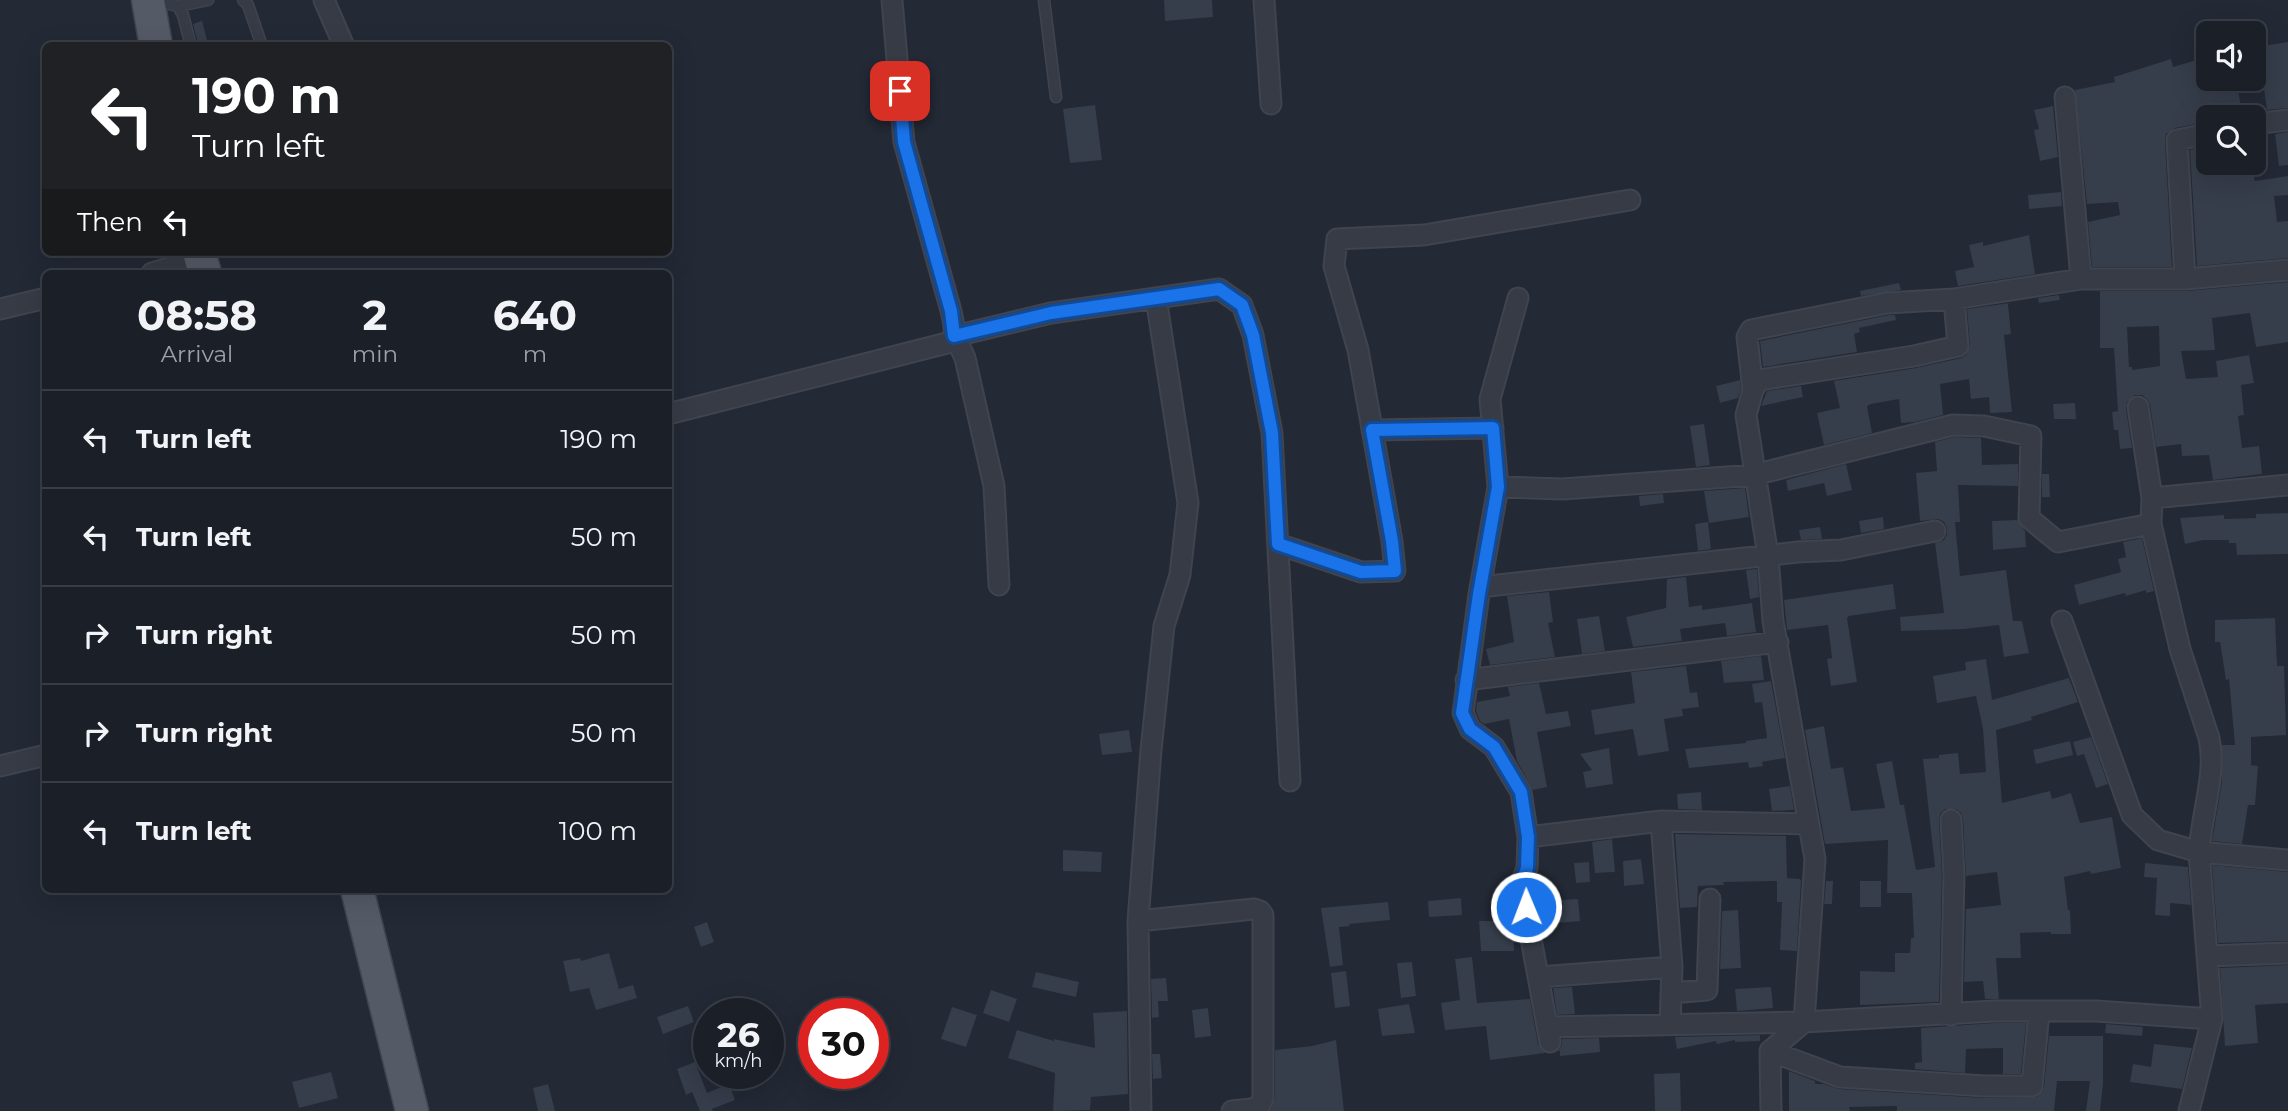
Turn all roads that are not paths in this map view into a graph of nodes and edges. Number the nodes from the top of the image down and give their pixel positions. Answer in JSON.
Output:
{"nodes":[{"id":1,"x":208,"y":0,"type":"edge"},
{"id":2,"x":243,"y":0,"type":"edge"},
{"id":3,"x":324,"y":0,"type":"edge"},
{"id":4,"x":891,"y":0,"type":"edge"},
{"id":5,"x":1044,"y":0,"type":"edge"},
{"id":6,"x":1264,"y":0,"type":"edge"},
{"id":7,"x":159,"y":2,"type":"edge"},
{"id":8,"x":156,"y":42,"type":"edge"},
{"id":9,"x":190,"y":42,"type":"edge"},
{"id":10,"x":261,"y":42,"type":"edge"},
{"id":11,"x":342,"y":42,"type":"edge"},
{"id":12,"x":1056,"y":97,"type":"dead end"},
{"id":13,"x":2065,"y":97,"type":"dead end"},
{"id":14,"x":1271,"y":104,"type":"dead end"},
{"id":15,"x":2288,"y":120,"type":"edge"},
{"id":16,"x":2266,"y":123,"type":"edge"},
{"id":17,"x":2196,"y":136,"type":"edge"},
{"id":18,"x":1630,"y":200,"type":"dead end"},
{"id":19,"x":202,"y":261,"type":"edge"},
{"id":20,"x":164,"y":270,"type":"edge"},
{"id":21,"x":2288,"y":270,"type":"edge"},
{"id":22,"x":2081,"y":279,"type":"junction"},
{"id":23,"x":2185,"y":279,"type":"junction"},
{"id":24,"x":1156,"y":298,"type":"junction"},
{"id":25,"x":1518,"y":298,"type":"dead end"},
{"id":26,"x":42,"y":299,"type":"edge"},
{"id":27,"x":1954,"y":299,"type":"junction"},
{"id":28,"x":0,"y":309,"type":"edge"},
{"id":29,"x":954,"y":336,"type":"junction"},
{"id":30,"x":1753,"y":390,"type":"junction"},
{"id":31,"x":2138,"y":407,"type":"dead end"},
{"id":32,"x":672,"y":413,"type":"edge"},
{"id":33,"x":1493,"y":428,"type":"junction"},
{"id":34,"x":1372,"y":430,"type":"junction"},
{"id":35,"x":1755,"y":475,"type":"junction"},
{"id":36,"x":2288,"y":485,"type":"edge"},
{"id":37,"x":1498,"y":487,"type":"junction"},
{"id":38,"x":2152,"y":498,"type":"junction"},
{"id":39,"x":2151,"y":524,"type":"junction"},
{"id":40,"x":1935,"y":531,"type":"dead end"},
{"id":41,"x":1278,"y":544,"type":"junction"},
{"id":42,"x":1768,"y":556,"type":"junction"},
{"id":43,"x":999,"y":585,"type":"dead end"},
{"id":44,"x":1480,"y":587,"type":"junction"},
{"id":45,"x":2062,"y":621,"type":"dead end"},
{"id":46,"x":1777,"y":642,"type":"junction"},
{"id":47,"x":1466,"y":680,"type":"junction"},
{"id":48,"x":42,"y":756,"type":"edge"},
{"id":49,"x":0,"y":766,"type":"edge"},
{"id":50,"x":1290,"y":781,"type":"dead end"},
{"id":51,"x":1951,"y":820,"type":"dead end"},
{"id":52,"x":1661,"y":821,"type":"junction"},
{"id":53,"x":1809,"y":824,"type":"junction"},
{"id":54,"x":1528,"y":837,"type":"junction"},
{"id":55,"x":2199,"y":852,"type":"junction"},
{"id":56,"x":2288,"y":860,"type":"edge"},
{"id":57,"x":358,"y":893,"type":"edge"},
{"id":58,"x":1710,"y":899,"type":"dead end"},
{"id":59,"x":1138,"y":921,"type":"junction"},
{"id":60,"x":2288,"y":953,"type":"edge"},
{"id":61,"x":2207,"y":956,"type":"junction"},
{"id":62,"x":1672,"y":967,"type":"junction"},
{"id":63,"x":1538,"y":977,"type":"junction"},
{"id":64,"x":1671,"y":993,"type":"junction"},
{"id":65,"x":2039,"y":1012,"type":"junction"},
{"id":66,"x":1951,"y":1015,"type":"junction"},
{"id":67,"x":2212,"y":1018,"type":"junction"},
{"id":68,"x":1804,"y":1022,"type":"junction"},
{"id":69,"x":1670,"y":1025,"type":"junction"},
{"id":70,"x":1770,"y":1051,"type":"junction"},
{"id":71,"x":412,"y":1111,"type":"edge"},
{"id":72,"x":1141,"y":1111,"type":"edge"},
{"id":73,"x":1232,"y":1111,"type":"edge"},
{"id":74,"x":1771,"y":1111,"type":"edge"},
{"id":75,"x":2189,"y":1111,"type":"edge"}],
"edges":[{"from":1,"to":7,"type":"lane"},
{"from":2,"to":10,"type":"lane"},
{"from":3,"to":11,"type":"street"},
{"from":4,"to":29,"type":"street"},
{"from":5,"to":12,"type":"lane"},
{"from":6,"to":14,"type":"street"},
{"from":7,"to":8,"type":"main road"},
{"from":7,"to":9,"type":"lane"},
{"from":13,"to":22,"type":"street"},
{"from":15,"to":16,"type":"street"},
{"from":17,"to":23,"type":"street"},
{"from":18,"to":34,"type":"street"},
{"from":19,"to":20,"type":"street"},
{"from":21,"to":23,"type":"street"},
{"from":22,"to":23,"type":"street"},
{"from":22,"to":27,"type":"street"},
{"from":24,"to":29,"type":"street"},
{"from":24,"to":41,"type":"street"},
{"from":24,"to":59,"type":"street"},
{"from":25,"to":33,"type":"street"},
{"from":26,"to":28,"type":"street"},
{"from":27,"to":30,"type":"street"},
{"from":27,"to":30,"type":"street"},
{"from":29,"to":32,"type":"street"},
{"from":29,"to":43,"type":"street"},
{"from":30,"to":35,"type":"street"},
{"from":31,"to":38,"type":"street"},
{"from":33,"to":34,"type":"street"},
{"from":33,"to":37,"type":"street"},
{"from":34,"to":41,"type":"street"},
{"from":35,"to":37,"type":"street"},
{"from":35,"to":39,"type":"street"},
{"from":35,"to":42,"type":"street"},
{"from":36,"to":38,"type":"street"},
{"from":37,"to":44,"type":"street"},
{"from":38,"to":39,"type":"street"},
{"from":39,"to":55,"type":"street"},
{"from":40,"to":42,"type":"street"},
{"from":41,"to":50,"type":"street"},
{"from":42,"to":44,"type":"street"},
{"from":42,"to":46,"type":"street"},
{"from":44,"to":47,"type":"street"},
{"from":45,"to":55,"type":"street"},
{"from":46,"to":47,"type":"street"},
{"from":46,"to":53,"type":"street"},
{"from":47,"to":54,"type":"street"},
{"from":48,"to":49,"type":"street"},
{"from":51,"to":66,"type":"street"},
{"from":52,"to":53,"type":"street"},
{"from":52,"to":54,"type":"street"},
{"from":52,"to":62,"type":"street"},
{"from":53,"to":68,"type":"street"},
{"from":54,"to":63,"type":"street"},
{"from":55,"to":56,"type":"street"},
{"from":55,"to":61,"type":"street"},
{"from":57,"to":71,"type":"main road"},
{"from":58,"to":64,"type":"street"},
{"from":59,"to":72,"type":"street"},
{"from":59,"to":73,"type":"street"},
{"from":60,"to":61,"type":"street"},
{"from":61,"to":67,"type":"street"},
{"from":62,"to":63,"type":"street"},
{"from":62,"to":64,"type":"street"},
{"from":63,"to":69,"type":"street"},
{"from":64,"to":69,"type":"street"},
{"from":65,"to":66,"type":"street"},
{"from":65,"to":67,"type":"street"},
{"from":65,"to":70,"type":"street"},
{"from":66,"to":68,"type":"street"},
{"from":67,"to":75,"type":"street"},
{"from":68,"to":69,"type":"street"},
{"from":68,"to":70,"type":"street"},
{"from":70,"to":74,"type":"street"}]}
